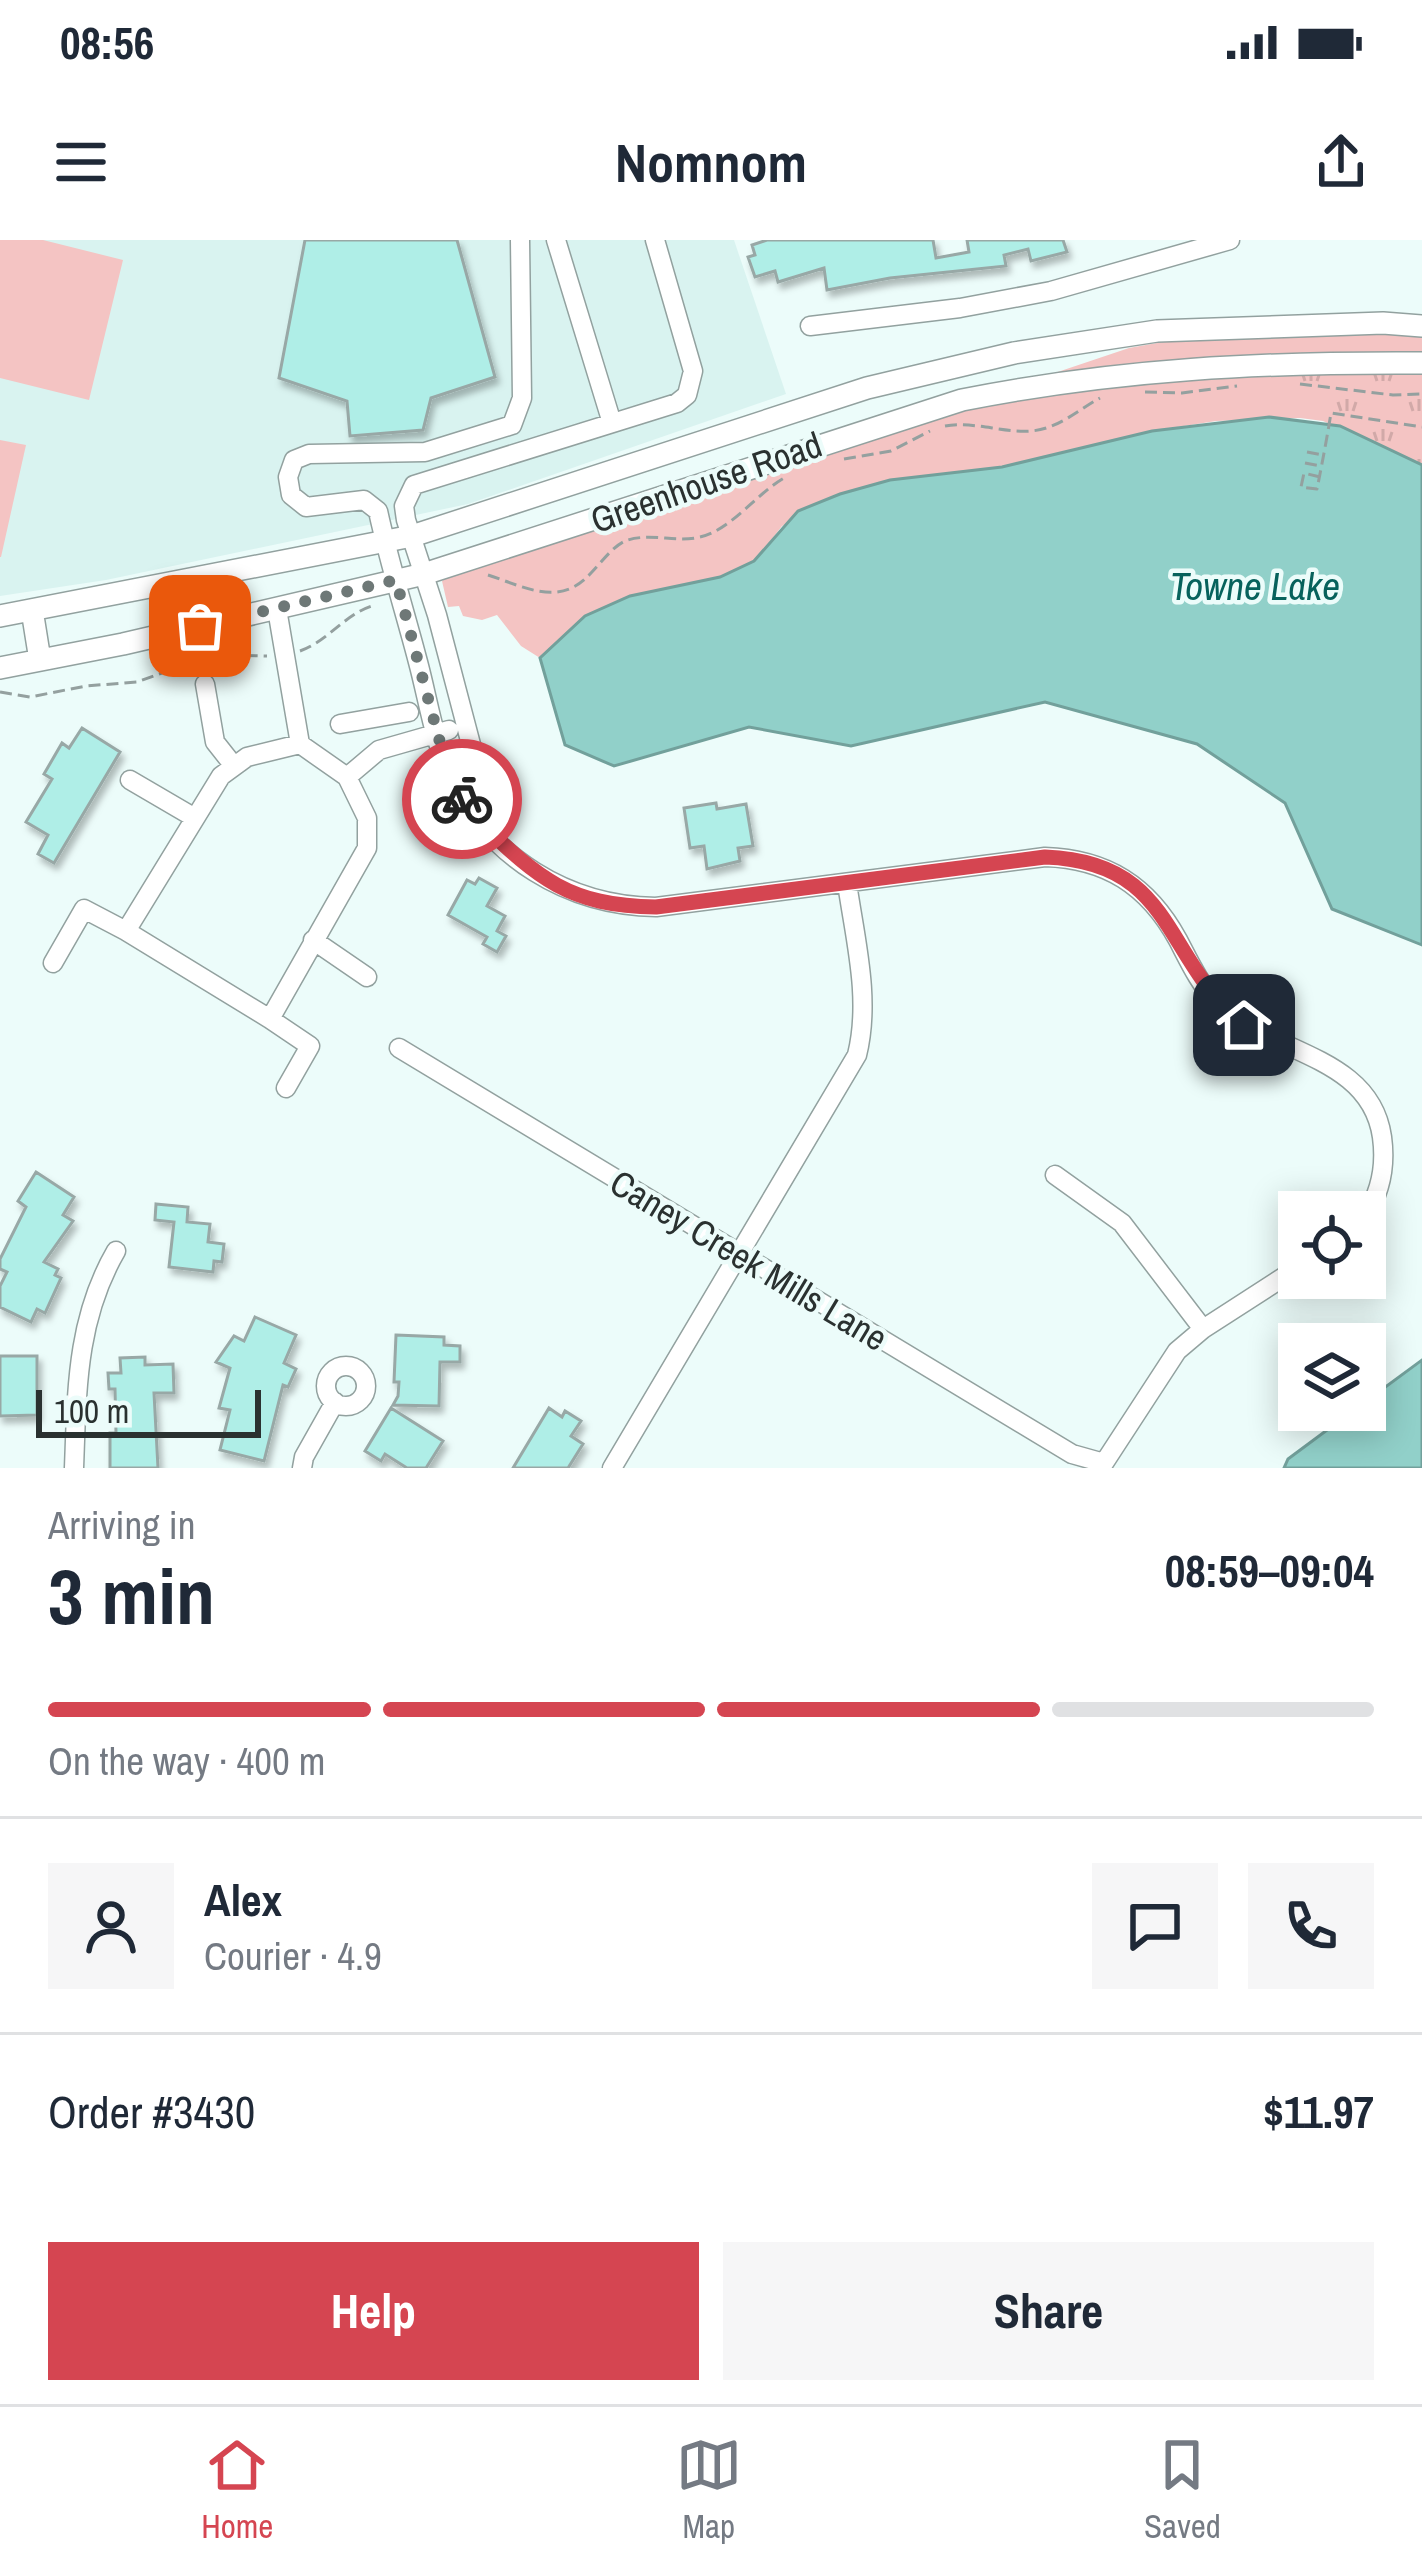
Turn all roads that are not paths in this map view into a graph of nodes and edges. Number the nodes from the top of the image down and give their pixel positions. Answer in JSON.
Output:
{"nodes":[{"id":1,"x":520,"y":240,"type":"edge"},
{"id":2,"x":556,"y":240,"type":"edge"},
{"id":3,"x":655,"y":240,"type":"edge"},
{"id":4,"x":1230,"y":240,"type":"edge"},
{"id":5,"x":809,"y":326,"type":"dead end"},
{"id":6,"x":1422,"y":326,"type":"edge"},
{"id":7,"x":1422,"y":363,"type":"edge"},
{"id":8,"x":788,"y":413,"type":"junction"},
{"id":9,"x":612,"y":423,"type":"junction"},
{"id":10,"x":800,"y":450,"type":"junction"},
{"id":11,"x":412,"y":536,"type":"junction"},
{"id":12,"x":386,"y":542,"type":"junction"},
{"id":13,"x":424,"y":574,"type":"junction"},
{"id":14,"x":399,"y":591,"type":"junction"},
{"id":15,"x":278,"y":609,"type":"junction"},
{"id":16,"x":32,"y":610,"type":"junction"},
{"id":17,"x":0,"y":616,"type":"edge"},
{"id":18,"x":40,"y":660,"type":"junction"},
{"id":19,"x":0,"y":668,"type":"edge"},
{"id":20,"x":205,"y":684,"type":"dead end"},
{"id":21,"x":409,"y":712,"type":"dead end"},
{"id":22,"x":373,"y":719,"type":"junction"},
{"id":23,"x":340,"y":724,"type":"dead end"},
{"id":24,"x":465,"y":726,"type":"junction"},
{"id":25,"x":438,"y":733,"type":"junction"},
{"id":26,"x":300,"y":744,"type":"junction"},
{"id":27,"x":379,"y":750,"type":"junction"},
{"id":28,"x":234,"y":766,"type":"junction"},
{"id":29,"x":347,"y":777,"type":"junction"},
{"id":30,"x":130,"y":780,"type":"dead end"},
{"id":31,"x":195,"y":818,"type":"junction"},
{"id":32,"x":495,"y":836,"type":"junction"},
{"id":33,"x":848,"y":883,"type":"junction"},
{"id":34,"x":126,"y":931,"type":"junction"},
{"id":35,"x":313,"y":940,"type":"junction"},
{"id":36,"x":53,"y":963,"type":"dead end"},
{"id":37,"x":367,"y":977,"type":"dead end"},
{"id":38,"x":270,"y":1018,"type":"junction"},
{"id":39,"x":400,"y":1048,"type":"dead end"},
{"id":40,"x":286,"y":1088,"type":"dead end"},
{"id":41,"x":1055,"y":1174,"type":"dead end"},
{"id":42,"x":1377,"y":1191,"type":"edge"},
{"id":43,"x":116,"y":1251,"type":"dead end"},
{"id":44,"x":739,"y":1254,"type":"junction"},
{"id":45,"x":1278,"y":1281,"type":"edge"},
{"id":46,"x":1203,"y":1329,"type":"junction"},
{"id":47,"x":335,"y":1402,"type":"dead end"},
{"id":48,"x":74,"y":1468,"type":"edge"},
{"id":49,"x":302,"y":1468,"type":"edge"},
{"id":50,"x":612,"y":1468,"type":"edge"}],
"edges":[{"from":1,"to":12,"type":"street"},
{"from":2,"to":9,"type":"street"},
{"from":3,"to":9,"type":"street"},
{"from":4,"to":5,"type":"street"},
{"from":6,"to":8,"type":"main road","name":"Greenhouse Road"},
{"from":7,"to":10,"type":"main road","name":"Greenhouse Road"},
{"from":8,"to":10,"type":"main road"},
{"from":8,"to":11,"type":"main road","name":"Greenhouse Road"},
{"from":9,"to":11,"type":"street"},
{"from":10,"to":13,"type":"main road","name":"Greenhouse Road"},
{"from":11,"to":12,"type":"main road","name":"Greenhouse Road"},
{"from":11,"to":13,"type":"street"},
{"from":12,"to":14,"type":"street"},
{"from":12,"to":16,"type":"main road","name":"Greenhouse Road"},
{"from":13,"to":14,"type":"main road","name":"Greenhouse Road"},
{"from":13,"to":24,"type":"street"},
{"from":14,"to":15,"type":"main road","name":"Greenhouse Road"},
{"from":14,"to":25,"type":"street"},
{"from":15,"to":18,"type":"main road","name":"Greenhouse Road"},
{"from":15,"to":26,"type":"street"},
{"from":16,"to":17,"type":"main road","name":"Greenhouse Road"},
{"from":16,"to":18,"type":"main road"},
{"from":18,"to":19,"type":"main road","name":"Greenhouse Road"},
{"from":20,"to":28,"type":"street"},
{"from":21,"to":22,"type":"street"},
{"from":22,"to":23,"type":"street"},
{"from":22,"to":27,"type":"street"},
{"from":24,"to":25,"type":"street"},
{"from":24,"to":32,"type":"street"},
{"from":25,"to":27,"type":"street"},
{"from":25,"to":32,"type":"street"},
{"from":26,"to":28,"type":"street"},
{"from":26,"to":29,"type":"street"},
{"from":27,"to":29,"type":"street"},
{"from":28,"to":31,"type":"street"},
{"from":29,"to":35,"type":"street"},
{"from":30,"to":31,"type":"street"},
{"from":31,"to":34,"type":"street"},
{"from":32,"to":33,"type":"street"},
{"from":33,"to":42,"type":"street"},
{"from":33,"to":44,"type":"street"},
{"from":34,"to":36,"type":"street"},
{"from":34,"to":38,"type":"street"},
{"from":35,"to":37,"type":"street"},
{"from":35,"to":38,"type":"street"},
{"from":38,"to":40,"type":"street"},
{"from":39,"to":44,"type":"street","name":"Caney Creek Mills Lane"},
{"from":41,"to":46,"type":"street"},
{"from":43,"to":48,"type":"street"},
{"from":44,"to":46,"type":"street","name":"Caney Creek Mills Lane"},
{"from":44,"to":50,"type":"street"},
{"from":45,"to":46,"type":"street"},
{"from":47,"to":49,"type":"street"}]}
